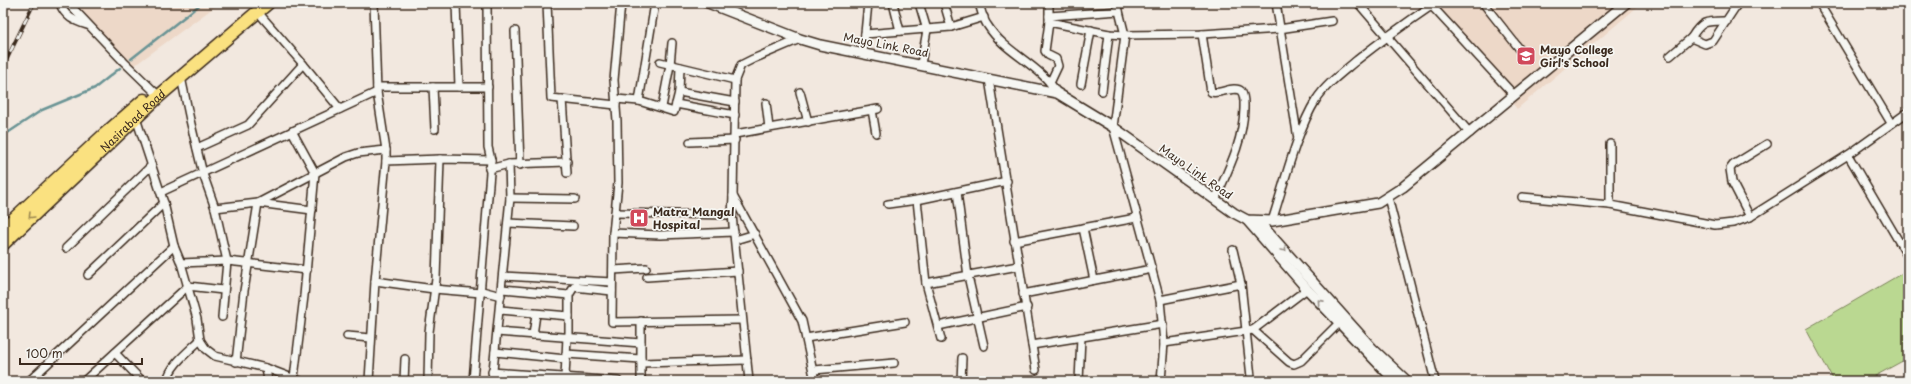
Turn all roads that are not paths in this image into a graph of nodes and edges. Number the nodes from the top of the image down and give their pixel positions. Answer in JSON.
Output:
{"nodes":[{"id":1,"x":60,"y":3,"type":"edge"},
{"id":2,"x":68,"y":3,"type":"edge"},
{"id":3,"x":268,"y":3,"type":"edge"},
{"id":4,"x":374,"y":3,"type":"edge"},
{"id":5,"x":456,"y":3,"type":"edge"},
{"id":6,"x":487,"y":3,"type":"edge"},
{"id":7,"x":547,"y":3,"type":"edge"},
{"id":8,"x":621,"y":3,"type":"edge"},
{"id":9,"x":655,"y":3,"type":"edge"},
{"id":10,"x":708,"y":3,"type":"edge"},
{"id":11,"x":868,"y":3,"type":"edge"},
{"id":12,"x":893,"y":3,"type":"edge"},
{"id":13,"x":919,"y":3,"type":"edge"},
{"id":14,"x":944,"y":3,"type":"edge"},
{"id":15,"x":979,"y":3,"type":"edge"},
{"id":16,"x":1049,"y":3,"type":"edge"},
{"id":17,"x":1117,"y":3,"type":"edge"},
{"id":18,"x":1276,"y":3,"type":"edge"},
{"id":19,"x":1358,"y":3,"type":"edge"},
{"id":20,"x":1483,"y":3,"type":"edge"},
{"id":21,"x":1626,"y":3,"type":"edge"},
{"id":22,"x":1738,"y":3,"type":"edge"},
{"id":23,"x":1819,"y":3,"type":"edge"},
{"id":24,"x":1430,"y":4,"type":"edge"},
{"id":25,"x":255,"y":7,"type":"edge"},
{"id":26,"x":1119,"y":11,"type":"junction"},
{"id":27,"x":984,"y":17,"type":"junction"},
{"id":28,"x":1049,"y":19,"type":"junction"},
{"id":29,"x":1332,"y":21,"type":"dead end"},
{"id":30,"x":1727,"y":21,"type":"junction"},
{"id":31,"x":90,"y":26,"type":"junction"},
{"id":32,"x":951,"y":27,"type":"junction"},
{"id":33,"x":1279,"y":29,"type":"junction"},
{"id":34,"x":927,"y":30,"type":"junction"},
{"id":35,"x":1091,"y":30,"type":"junction"},
{"id":36,"x":515,"y":31,"type":"dead end"},
{"id":37,"x":900,"y":31,"type":"junction"},
{"id":38,"x":865,"y":34,"type":"junction"},
{"id":39,"x":1109,"y":34,"type":"junction"},
{"id":40,"x":1126,"y":34,"type":"junction"},
{"id":41,"x":1202,"y":34,"type":"junction"},
{"id":42,"x":1387,"y":37,"type":"junction"},
{"id":43,"x":1692,"y":38,"type":"junction"},
{"id":44,"x":800,"y":40,"type":"junction"},
{"id":45,"x":672,"y":43,"type":"dead end"},
{"id":46,"x":863,"y":52,"type":"junction"},
{"id":47,"x":1522,"y":52,"type":"dead end"},
{"id":48,"x":1670,"y":56,"type":"dead end"},
{"id":49,"x":660,"y":62,"type":"dead end"},
{"id":50,"x":304,"y":64,"type":"junction"},
{"id":51,"x":921,"y":64,"type":"junction"},
{"id":52,"x":670,"y":65,"type":"junction"},
{"id":53,"x":680,"y":67,"type":"junction"},
{"id":54,"x":181,"y":77,"type":"junction"},
{"id":55,"x":989,"y":79,"type":"junction"},
{"id":56,"x":735,"y":80,"type":"junction"},
{"id":57,"x":1050,"y":83,"type":"junction"},
{"id":58,"x":1081,"y":84,"type":"dead end"},
{"id":59,"x":433,"y":87,"type":"junction"},
{"id":60,"x":460,"y":87,"type":"junction"},
{"id":61,"x":488,"y":87,"type":"junction"},
{"id":62,"x":377,"y":89,"type":"junction"},
{"id":63,"x":1102,"y":91,"type":"dead end"},
{"id":64,"x":679,"y":92,"type":"junction"},
{"id":65,"x":800,"y":92,"type":"dead end"},
{"id":66,"x":1057,"y":93,"type":"junction"},
{"id":67,"x":157,"y":94,"type":"junction"},
{"id":68,"x":1514,"y":95,"type":"junction"},
{"id":69,"x":562,"y":99,"type":"junction"},
{"id":70,"x":639,"y":101,"type":"junction"},
{"id":71,"x":616,"y":102,"type":"junction"},
{"id":72,"x":735,"y":102,"type":"junction"},
{"id":73,"x":766,"y":102,"type":"dead end"},
{"id":74,"x":676,"y":104,"type":"junction"},
{"id":75,"x":662,"y":107,"type":"junction"},
{"id":76,"x":340,"y":109,"type":"junction"},
{"id":77,"x":1908,"y":112,"type":"edge"},
{"id":78,"x":735,"y":115,"type":"junction"},
{"id":79,"x":136,"y":118,"type":"junction"},
{"id":80,"x":808,"y":122,"type":"junction"},
{"id":81,"x":1892,"y":123,"type":"junction"},
{"id":82,"x":1113,"y":127,"type":"junction"},
{"id":83,"x":769,"y":128,"type":"junction"},
{"id":84,"x":435,"y":129,"type":"dead end"},
{"id":85,"x":292,"y":131,"type":"junction"},
{"id":86,"x":876,"y":133,"type":"dead end"},
{"id":87,"x":1470,"y":133,"type":"junction"},
{"id":88,"x":735,"y":137,"type":"junction"},
{"id":89,"x":1298,"y":140,"type":"junction"},
{"id":90,"x":690,"y":142,"type":"dead end"},
{"id":91,"x":1610,"y":144,"type":"dead end"},
{"id":92,"x":1767,"y":144,"type":"dead end"},
{"id":93,"x":196,"y":148,"type":"junction"},
{"id":94,"x":386,"y":150,"type":"junction"},
{"id":95,"x":1848,"y":155,"type":"junction"},
{"id":96,"x":440,"y":159,"type":"junction"},
{"id":97,"x":491,"y":160,"type":"junction"},
{"id":98,"x":386,"y":161,"type":"junction"},
{"id":99,"x":567,"y":162,"type":"junction"},
{"id":100,"x":509,"y":164,"type":"junction"},
{"id":101,"x":520,"y":165,"type":"junction"},
{"id":102,"x":151,"y":166,"type":"junction"},
{"id":103,"x":489,"y":170,"type":"junction"},
{"id":104,"x":315,"y":173,"type":"junction"},
{"id":105,"x":567,"y":173,"type":"dead end"},
{"id":106,"x":203,"y":174,"type":"junction"},
{"id":107,"x":1007,"y":181,"type":"junction"},
{"id":108,"x":161,"y":192,"type":"junction"},
{"id":109,"x":957,"y":192,"type":"junction"},
{"id":110,"x":733,"y":196,"type":"junction"},
{"id":111,"x":1388,"y":197,"type":"junction"},
{"id":112,"x":1522,"y":197,"type":"dead end"},
{"id":113,"x":510,"y":198,"type":"junction"},
{"id":114,"x":575,"y":199,"type":"dead end"},
{"id":115,"x":917,"y":200,"type":"junction"},
{"id":116,"x":1215,"y":200,"type":"junction"},
{"id":117,"x":164,"y":203,"type":"junction"},
{"id":118,"x":258,"y":203,"type":"junction"},
{"id":119,"x":888,"y":204,"type":"dead end"},
{"id":120,"x":1610,"y":205,"type":"junction"},
{"id":121,"x":215,"y":208,"type":"junction"},
{"id":122,"x":312,"y":210,"type":"junction"},
{"id":123,"x":615,"y":214,"type":"junction"},
{"id":124,"x":732,"y":215,"type":"junction"},
{"id":125,"x":1750,"y":217,"type":"junction"},
{"id":126,"x":1136,"y":218,"type":"junction"},
{"id":127,"x":1248,"y":220,"type":"junction"},
{"id":128,"x":1258,"y":220,"type":"junction"},
{"id":129,"x":1272,"y":221,"type":"junction"},
{"id":130,"x":508,"y":223,"type":"junction"},
{"id":131,"x":573,"y":226,"type":"dead end"},
{"id":132,"x":1083,"y":228,"type":"junction"},
{"id":133,"x":3,"y":229,"type":"edge"},
{"id":134,"x":734,"y":232,"type":"junction"},
{"id":135,"x":613,"y":234,"type":"junction"},
{"id":136,"x":754,"y":234,"type":"junction"},
{"id":137,"x":735,"y":240,"type":"junction"},
{"id":138,"x":1014,"y":241,"type":"junction"},
{"id":139,"x":3,"y":244,"type":"edge"},
{"id":140,"x":174,"y":246,"type":"junction"},
{"id":141,"x":66,"y":248,"type":"dead end"},
{"id":142,"x":1233,"y":250,"type":"dead end"},
{"id":143,"x":1908,"y":257,"type":"edge"},
{"id":144,"x":227,"y":261,"type":"junction"},
{"id":145,"x":181,"y":263,"type":"junction"},
{"id":146,"x":249,"y":264,"type":"junction"},
{"id":147,"x":1018,"y":266,"type":"junction"},
{"id":148,"x":646,"y":268,"type":"dead end"},
{"id":149,"x":1152,"y":269,"type":"junction"},
{"id":150,"x":307,"y":270,"type":"junction"},
{"id":151,"x":613,"y":270,"type":"junction"},
{"id":152,"x":738,"y":271,"type":"junction"},
{"id":153,"x":88,"y":275,"type":"dead end"},
{"id":154,"x":503,"y":276,"type":"junction"},
{"id":155,"x":968,"y":276,"type":"junction"},
{"id":156,"x":647,"y":277,"type":"dead end"},
{"id":157,"x":1094,"y":280,"type":"junction"},
{"id":158,"x":375,"y":281,"type":"junction"},
{"id":159,"x":612,"y":282,"type":"junction"},
{"id":160,"x":926,"y":283,"type":"junction"},
{"id":161,"x":1241,"y":284,"type":"junction"},
{"id":162,"x":188,"y":286,"type":"junction"},
{"id":163,"x":434,"y":289,"type":"junction"},
{"id":164,"x":1308,"y":289,"type":"junction"},
{"id":165,"x":223,"y":290,"type":"junction"},
{"id":166,"x":612,"y":291,"type":"junction"},
{"id":167,"x":482,"y":292,"type":"junction"},
{"id":168,"x":501,"y":292,"type":"junction"},
{"id":169,"x":1023,"y":294,"type":"junction"},
{"id":170,"x":568,"y":295,"type":"junction"},
{"id":171,"x":1160,"y":300,"type":"junction"},
{"id":172,"x":1027,"y":307,"type":"junction"},
{"id":173,"x":500,"y":310,"type":"junction"},
{"id":174,"x":536,"y":314,"type":"junction"},
{"id":175,"x":569,"y":316,"type":"junction"},
{"id":176,"x":978,"y":317,"type":"junction"},
{"id":177,"x":222,"y":318,"type":"dead end"},
{"id":178,"x":742,"y":320,"type":"junction"},
{"id":179,"x":641,"y":321,"type":"junction"},
{"id":180,"x":905,"y":322,"type":"dead end"},
{"id":181,"x":1339,"y":323,"type":"junction"},
{"id":182,"x":1163,"y":324,"type":"junction"},
{"id":183,"x":938,"y":326,"type":"junction"},
{"id":184,"x":1253,"y":330,"type":"junction"},
{"id":185,"x":1245,"y":331,"type":"junction"},
{"id":186,"x":497,"y":332,"type":"junction"},
{"id":187,"x":533,"y":335,"type":"junction"},
{"id":188,"x":347,"y":336,"type":"dead end"},
{"id":189,"x":568,"y":337,"type":"junction"},
{"id":190,"x":1081,"y":337,"type":"junction"},
{"id":191,"x":371,"y":338,"type":"junction"},
{"id":192,"x":806,"y":338,"type":"junction"},
{"id":193,"x":941,"y":339,"type":"dead end"},
{"id":194,"x":200,"y":340,"type":"junction"},
{"id":195,"x":641,"y":343,"type":"junction"},
{"id":196,"x":1164,"y":343,"type":"junction"},
{"id":197,"x":1032,"y":345,"type":"junction"},
{"id":198,"x":984,"y":346,"type":"dead end"},
{"id":199,"x":115,"y":352,"type":"junction"},
{"id":200,"x":495,"y":352,"type":"junction"},
{"id":201,"x":566,"y":356,"type":"junction"},
{"id":202,"x":962,"y":358,"type":"dead end"},
{"id":203,"x":405,"y":359,"type":"dead end"},
{"id":204,"x":747,"y":360,"type":"junction"},
{"id":205,"x":641,"y":361,"type":"junction"},
{"id":206,"x":236,"y":362,"type":"junction"},
{"id":207,"x":894,"y":363,"type":"dead end"},
{"id":208,"x":266,"y":368,"type":"junction"},
{"id":209,"x":814,"y":370,"type":"junction"},
{"id":210,"x":1036,"y":370,"type":"dead end"},
{"id":211,"x":492,"y":372,"type":"junction"},
{"id":212,"x":566,"y":377,"type":"junction"},
{"id":213,"x":1251,"y":377,"type":"dead end"},
{"id":214,"x":297,"y":379,"type":"edge"},
{"id":215,"x":29,"y":381,"type":"edge"},
{"id":216,"x":84,"y":381,"type":"edge"},
{"id":217,"x":142,"y":381,"type":"edge"},
{"id":218,"x":167,"y":381,"type":"edge"},
{"id":219,"x":268,"y":381,"type":"edge"},
{"id":220,"x":369,"y":381,"type":"edge"},
{"id":221,"x":404,"y":381,"type":"edge"},
{"id":222,"x":428,"y":381,"type":"edge"},
{"id":223,"x":474,"y":381,"type":"edge"},
{"id":224,"x":492,"y":381,"type":"edge"},
{"id":225,"x":618,"y":381,"type":"edge"},
{"id":226,"x":641,"y":381,"type":"edge"},
{"id":227,"x":749,"y":381,"type":"edge"},
{"id":228,"x":815,"y":381,"type":"edge"},
{"id":229,"x":961,"y":381,"type":"edge"},
{"id":230,"x":1079,"y":381,"type":"edge"},
{"id":231,"x":1161,"y":381,"type":"edge"},
{"id":232,"x":1395,"y":381,"type":"edge"},
{"id":233,"x":1407,"y":381,"type":"edge"},
{"id":234,"x":1435,"y":381,"type":"edge"}],
"edges":[{"from":1,"to":31,"type":"street"},
{"from":2,"to":31,"type":"street"},
{"from":3,"to":25,"type":"highway","name":"Nasirabad Road"},
{"from":4,"to":62,"type":"street"},
{"from":5,"to":60,"type":"street"},
{"from":6,"to":61,"type":"street"},
{"from":7,"to":69,"type":"street"},
{"from":8,"to":71,"type":"street"},
{"from":9,"to":70,"type":"street"},
{"from":10,"to":44,"type":"street","name":"Mayo Link Road"},
{"from":11,"to":38,"type":"street"},
{"from":12,"to":37,"type":"street"},
{"from":13,"to":34,"type":"street"},
{"from":14,"to":32,"type":"street"},
{"from":15,"to":27,"type":"street"},
{"from":16,"to":28,"type":"street"},
{"from":17,"to":26,"type":"street"},
{"from":18,"to":33,"type":"street"},
{"from":19,"to":42,"type":"street"},
{"from":20,"to":47,"type":"street"},
{"from":21,"to":68,"type":"street","name":"Mayo Link Road"},
{"from":22,"to":30,"type":"street"},
{"from":23,"to":81,"type":"street"},
{"from":24,"to":42,"type":"street"},
{"from":24,"to":68,"type":"street"},
{"from":25,"to":50,"type":"street"},
{"from":25,"to":54,"type":"highway","name":"Nasirabad Road"},
{"from":25,"to":67,"type":"highway","name":"Nasirabad Road"},
{"from":26,"to":28,"type":"street"},
{"from":26,"to":40,"type":"street"},
{"from":27,"to":32,"type":"street"},
{"from":27,"to":57,"type":"street"},
{"from":28,"to":35,"type":"street"},
{"from":28,"to":57,"type":"street"},
{"from":29,"to":33,"type":"street"},
{"from":30,"to":43,"type":"street"},
{"from":30,"to":43,"type":"street"},
{"from":31,"to":67,"type":"street"},
{"from":32,"to":34,"type":"street"},
{"from":33,"to":41,"type":"street"},
{"from":33,"to":89,"type":"street"},
{"from":34,"to":37,"type":"street"},
{"from":34,"to":51,"type":"street"},
{"from":35,"to":39,"type":"street"},
{"from":35,"to":58,"type":"street"},
{"from":36,"to":101,"type":"street"},
{"from":37,"to":38,"type":"street"},
{"from":38,"to":46,"type":"street"},
{"from":39,"to":40,"type":"street"},
{"from":39,"to":63,"type":"street"},
{"from":40,"to":41,"type":"street"},
{"from":40,"to":82,"type":"street"},
{"from":41,"to":116,"type":"street"},
{"from":42,"to":87,"type":"street"},
{"from":42,"to":89,"type":"street"},
{"from":43,"to":48,"type":"street"},
{"from":44,"to":46,"type":"street","name":"Mayo Link Road"},
{"from":44,"to":56,"type":"street"},
{"from":45,"to":52,"type":"street"},
{"from":46,"to":51,"type":"street","name":"Mayo Link Road"},
{"from":49,"to":52,"type":"street"},
{"from":50,"to":76,"type":"street"},
{"from":50,"to":93,"type":"street"},
{"from":51,"to":55,"type":"street","name":"Mayo Link Road"},
{"from":52,"to":53,"type":"street"},
{"from":52,"to":75,"type":"street"},
{"from":53,"to":56,"type":"street"},
{"from":53,"to":64,"type":"street"},
{"from":54,"to":67,"type":"highway","name":"Nasirabad Road"},
{"from":54,"to":93,"type":"street"},
{"from":55,"to":66,"type":"street","name":"Mayo Link Road"},
{"from":55,"to":107,"type":"street"},
{"from":56,"to":72,"type":"street"},
{"from":57,"to":66,"type":"street"},
{"from":59,"to":60,"type":"street"},
{"from":59,"to":62,"type":"street"},
{"from":59,"to":84,"type":"street"},
{"from":60,"to":61,"type":"street"},
{"from":61,"to":97,"type":"street"},
{"from":62,"to":76,"type":"street"},
{"from":62,"to":94,"type":"street"},
{"from":64,"to":72,"type":"street"},
{"from":64,"to":74,"type":"street"},
{"from":65,"to":80,"type":"street"},
{"from":66,"to":82,"type":"street","name":"Mayo Link Road"},
{"from":67,"to":79,"type":"highway","name":"Nasirabad Road"},
{"from":67,"to":133,"type":"highway","name":"Nasirabad Road"},
{"from":68,"to":87,"type":"street","name":"Mayo Link Road"},
{"from":69,"to":71,"type":"street"},
{"from":69,"to":99,"type":"street"},
{"from":70,"to":71,"type":"street"},
{"from":70,"to":75,"type":"street"},
{"from":71,"to":123,"type":"street"},
{"from":72,"to":78,"type":"street"},
{"from":73,"to":83,"type":"street"},
{"from":74,"to":75,"type":"street"},
{"from":74,"to":78,"type":"street"},
{"from":76,"to":85,"type":"street"},
{"from":77,"to":81,"type":"street"},
{"from":78,"to":88,"type":"street"},
{"from":79,"to":102,"type":"street"},
{"from":79,"to":139,"type":"highway","name":"Nasirabad Road","one_way":true},
{"from":80,"to":83,"type":"street"},
{"from":80,"to":86,"type":"street"},
{"from":81,"to":95,"type":"street"},
{"from":82,"to":116,"type":"street","name":"Mayo Link Road"},
{"from":82,"to":126,"type":"street"},
{"from":83,"to":88,"type":"street"},
{"from":85,"to":104,"type":"street"},
{"from":85,"to":106,"type":"street"},
{"from":87,"to":111,"type":"street","name":"Mayo Link Road"},
{"from":88,"to":90,"type":"street"},
{"from":88,"to":110,"type":"street"},
{"from":89,"to":129,"type":"street"},
{"from":91,"to":120,"type":"street"},
{"from":92,"to":125,"type":"street"},
{"from":93,"to":106,"type":"street"},
{"from":94,"to":98,"type":"street"},
{"from":94,"to":104,"type":"street"},
{"from":95,"to":125,"type":"street"},
{"from":95,"to":143,"type":"street"},
{"from":96,"to":97,"type":"street"},
{"from":96,"to":98,"type":"street"},
{"from":96,"to":163,"type":"street"},
{"from":97,"to":103,"type":"street"},
{"from":98,"to":158,"type":"street"},
{"from":99,"to":101,"type":"street"},
{"from":99,"to":105,"type":"street"},
{"from":100,"to":101,"type":"street"},
{"from":100,"to":103,"type":"street"},
{"from":100,"to":113,"type":"street"},
{"from":102,"to":108,"type":"street"},
{"from":102,"to":141,"type":"street"},
{"from":103,"to":167,"type":"street"},
{"from":104,"to":118,"type":"street"},
{"from":104,"to":122,"type":"street"},
{"from":106,"to":108,"type":"street"},
{"from":106,"to":121,"type":"street"},
{"from":107,"to":109,"type":"street"},
{"from":107,"to":138,"type":"street"},
{"from":108,"to":117,"type":"street"},
{"from":109,"to":115,"type":"street"},
{"from":109,"to":155,"type":"street"},
{"from":110,"to":124,"type":"street"},
{"from":110,"to":136,"type":"street"},
{"from":111,"to":129,"type":"street","name":"Mayo Link Road"},
{"from":111,"to":234,"type":"street"},
{"from":112,"to":120,"type":"street"},
{"from":113,"to":114,"type":"street"},
{"from":113,"to":130,"type":"street"},
{"from":115,"to":119,"type":"street"},
{"from":115,"to":160,"type":"street"},
{"from":116,"to":127,"type":"street","name":"Mayo Link Road"},
{"from":117,"to":140,"type":"street"},
{"from":117,"to":153,"type":"street"},
{"from":118,"to":121,"type":"street"},
{"from":118,"to":122,"type":"street"},
{"from":118,"to":146,"type":"street"},
{"from":120,"to":125,"type":"street"},
{"from":121,"to":144,"type":"street"},
{"from":122,"to":150,"type":"street"},
{"from":123,"to":124,"type":"street"},
{"from":123,"to":135,"type":"street"},
{"from":124,"to":134,"type":"street"},
{"from":126,"to":132,"type":"street"},
{"from":126,"to":149,"type":"street"},
{"from":127,"to":128,"type":"street","name":"Mayo Link Road"},
{"from":127,"to":164,"type":"street"},
{"from":128,"to":129,"type":"street","name":"Mayo Link Road"},
{"from":128,"to":233,"type":"street","one_way":true},
{"from":130,"to":131,"type":"street"},
{"from":130,"to":154,"type":"street"},
{"from":132,"to":138,"type":"street"},
{"from":132,"to":157,"type":"street"},
{"from":134,"to":135,"type":"street"},
{"from":134,"to":137,"type":"street"},
{"from":135,"to":151,"type":"street"},
{"from":136,"to":137,"type":"street"},
{"from":136,"to":192,"type":"street"},
{"from":137,"to":152,"type":"street"},
{"from":138,"to":147,"type":"street"},
{"from":140,"to":145,"type":"street"},
{"from":140,"to":215,"type":"street"},
{"from":142,"to":161,"type":"street"},
{"from":144,"to":145,"type":"street"},
{"from":144,"to":146,"type":"street"},
{"from":144,"to":165,"type":"street"},
{"from":145,"to":162,"type":"street"},
{"from":146,"to":150,"type":"street"},
{"from":146,"to":206,"type":"street"},
{"from":147,"to":155,"type":"street"},
{"from":147,"to":169,"type":"street"},
{"from":148,"to":151,"type":"street"},
{"from":149,"to":157,"type":"street"},
{"from":149,"to":171,"type":"street"},
{"from":150,"to":214,"type":"street"},
{"from":151,"to":159,"type":"street"},
{"from":152,"to":156,"type":"street"},
{"from":152,"to":178,"type":"street"},
{"from":154,"to":159,"type":"street"},
{"from":154,"to":168,"type":"street"},
{"from":155,"to":160,"type":"street"},
{"from":155,"to":176,"type":"street"},
{"from":157,"to":169,"type":"street"},
{"from":158,"to":163,"type":"street"},
{"from":158,"to":191,"type":"street"},
{"from":159,"to":166,"type":"street"},
{"from":160,"to":183,"type":"street"},
{"from":161,"to":171,"type":"street"},
{"from":161,"to":185,"type":"street"},
{"from":162,"to":165,"type":"street"},
{"from":162,"to":194,"type":"street"},
{"from":162,"to":199,"type":"street"},
{"from":163,"to":167,"type":"street"},
{"from":163,"to":222,"type":"street"},
{"from":181,"to":164,"type":"street","one_way":true},
{"from":164,"to":184,"type":"street"},
{"from":165,"to":177,"type":"street"},
{"from":166,"to":170,"type":"street"},
{"from":166,"to":179,"type":"street"},
{"from":167,"to":168,"type":"street"},
{"from":167,"to":223,"type":"street"},
{"from":168,"to":170,"type":"street"},
{"from":168,"to":173,"type":"street"},
{"from":169,"to":172,"type":"street"},
{"from":170,"to":175,"type":"street"},
{"from":171,"to":182,"type":"street"},
{"from":172,"to":176,"type":"street"},
{"from":172,"to":197,"type":"street"},
{"from":173,"to":174,"type":"street"},
{"from":173,"to":186,"type":"street"},
{"from":174,"to":175,"type":"street"},
{"from":174,"to":187,"type":"street"},
{"from":175,"to":189,"type":"street"},
{"from":176,"to":183,"type":"street"},
{"from":176,"to":198,"type":"street"},
{"from":178,"to":179,"type":"street"},
{"from":178,"to":204,"type":"street"},
{"from":179,"to":195,"type":"street"},
{"from":180,"to":192,"type":"street"},
{"from":181,"to":184,"type":"street"},
{"from":181,"to":232,"type":"street"},
{"from":182,"to":190,"type":"street"},
{"from":182,"to":196,"type":"street"},
{"from":183,"to":193,"type":"street"},
{"from":184,"to":185,"type":"street"},
{"from":185,"to":196,"type":"street"},
{"from":185,"to":213,"type":"street"},
{"from":186,"to":187,"type":"street"},
{"from":186,"to":200,"type":"street"},
{"from":187,"to":189,"type":"street"},
{"from":188,"to":191,"type":"street"},
{"from":189,"to":195,"type":"street"},
{"from":189,"to":201,"type":"street"},
{"from":190,"to":197,"type":"street"},
{"from":190,"to":230,"type":"street"},
{"from":191,"to":220,"type":"street"},
{"from":192,"to":209,"type":"street"},
{"from":194,"to":206,"type":"street"},
{"from":194,"to":218,"type":"street"},
{"from":195,"to":205,"type":"street"},
{"from":196,"to":231,"type":"street"},
{"from":197,"to":210,"type":"street"},
{"from":199,"to":216,"type":"street"},
{"from":199,"to":217,"type":"street"},
{"from":200,"to":201,"type":"street"},
{"from":200,"to":211,"type":"street"},
{"from":201,"to":205,"type":"street"},
{"from":201,"to":212,"type":"street"},
{"from":202,"to":229,"type":"street"},
{"from":203,"to":221,"type":"street"},
{"from":204,"to":205,"type":"street"},
{"from":204,"to":227,"type":"street"},
{"from":205,"to":226,"type":"street"},
{"from":206,"to":208,"type":"street"},
{"from":207,"to":209,"type":"street"},
{"from":208,"to":214,"type":"street"},
{"from":208,"to":219,"type":"street"},
{"from":209,"to":228,"type":"street"},
{"from":211,"to":212,"type":"street"},
{"from":211,"to":224,"type":"street"},
{"from":212,"to":225,"type":"street"}]}
